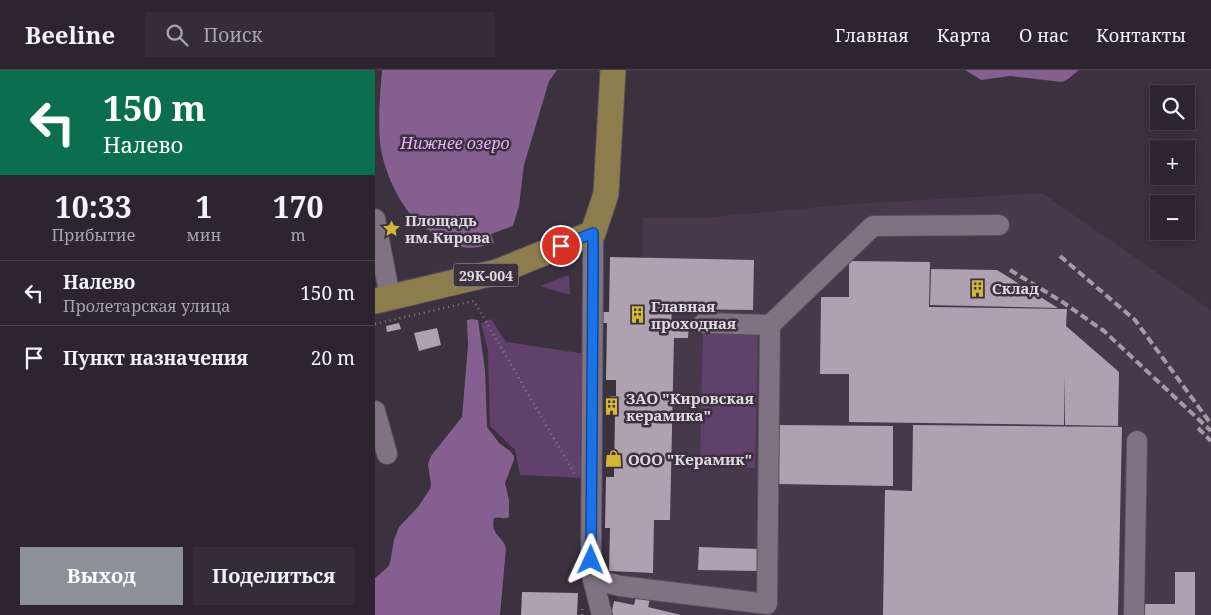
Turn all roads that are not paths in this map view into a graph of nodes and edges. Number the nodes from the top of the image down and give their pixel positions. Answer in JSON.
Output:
{"nodes":[{"id":1,"x":613,"y":70,"type":"edge"},
{"id":2,"x":375,"y":219,"type":"edge"},
{"id":3,"x":999,"y":225,"type":"dead end"},
{"id":4,"x":593,"y":233,"type":"junction"},
{"id":5,"x":382,"y":299,"type":"edge"},
{"id":6,"x":704,"y":323,"type":"dead end"},
{"id":7,"x":770,"y":325,"type":"junction"},
{"id":8,"x":375,"y":411,"type":"edge"},
{"id":9,"x":1137,"y":441,"type":"dead end"},
{"id":10,"x":387,"y":454,"type":"dead end"},
{"id":11,"x":593,"y":579,"type":"junction"},
{"id":12,"x":770,"y":609,"type":"edge"},
{"id":13,"x":602,"y":615,"type":"edge"},
{"id":14,"x":1134,"y":615,"type":"edge"}],
"edges":[{"from":1,"to":4,"type":"main road"},
{"from":2,"to":5,"type":"street"},
{"from":3,"to":7,"type":"street"},
{"from":4,"to":5,"type":"main road","number":"29К-004"},
{"from":4,"to":11,"type":"street"},
{"from":6,"to":7,"type":"street"},
{"from":7,"to":12,"type":"street"},
{"from":8,"to":10,"type":"street"},
{"from":9,"to":14,"type":"street"},
{"from":11,"to":12,"type":"street"},
{"from":11,"to":13,"type":"street"}]}
